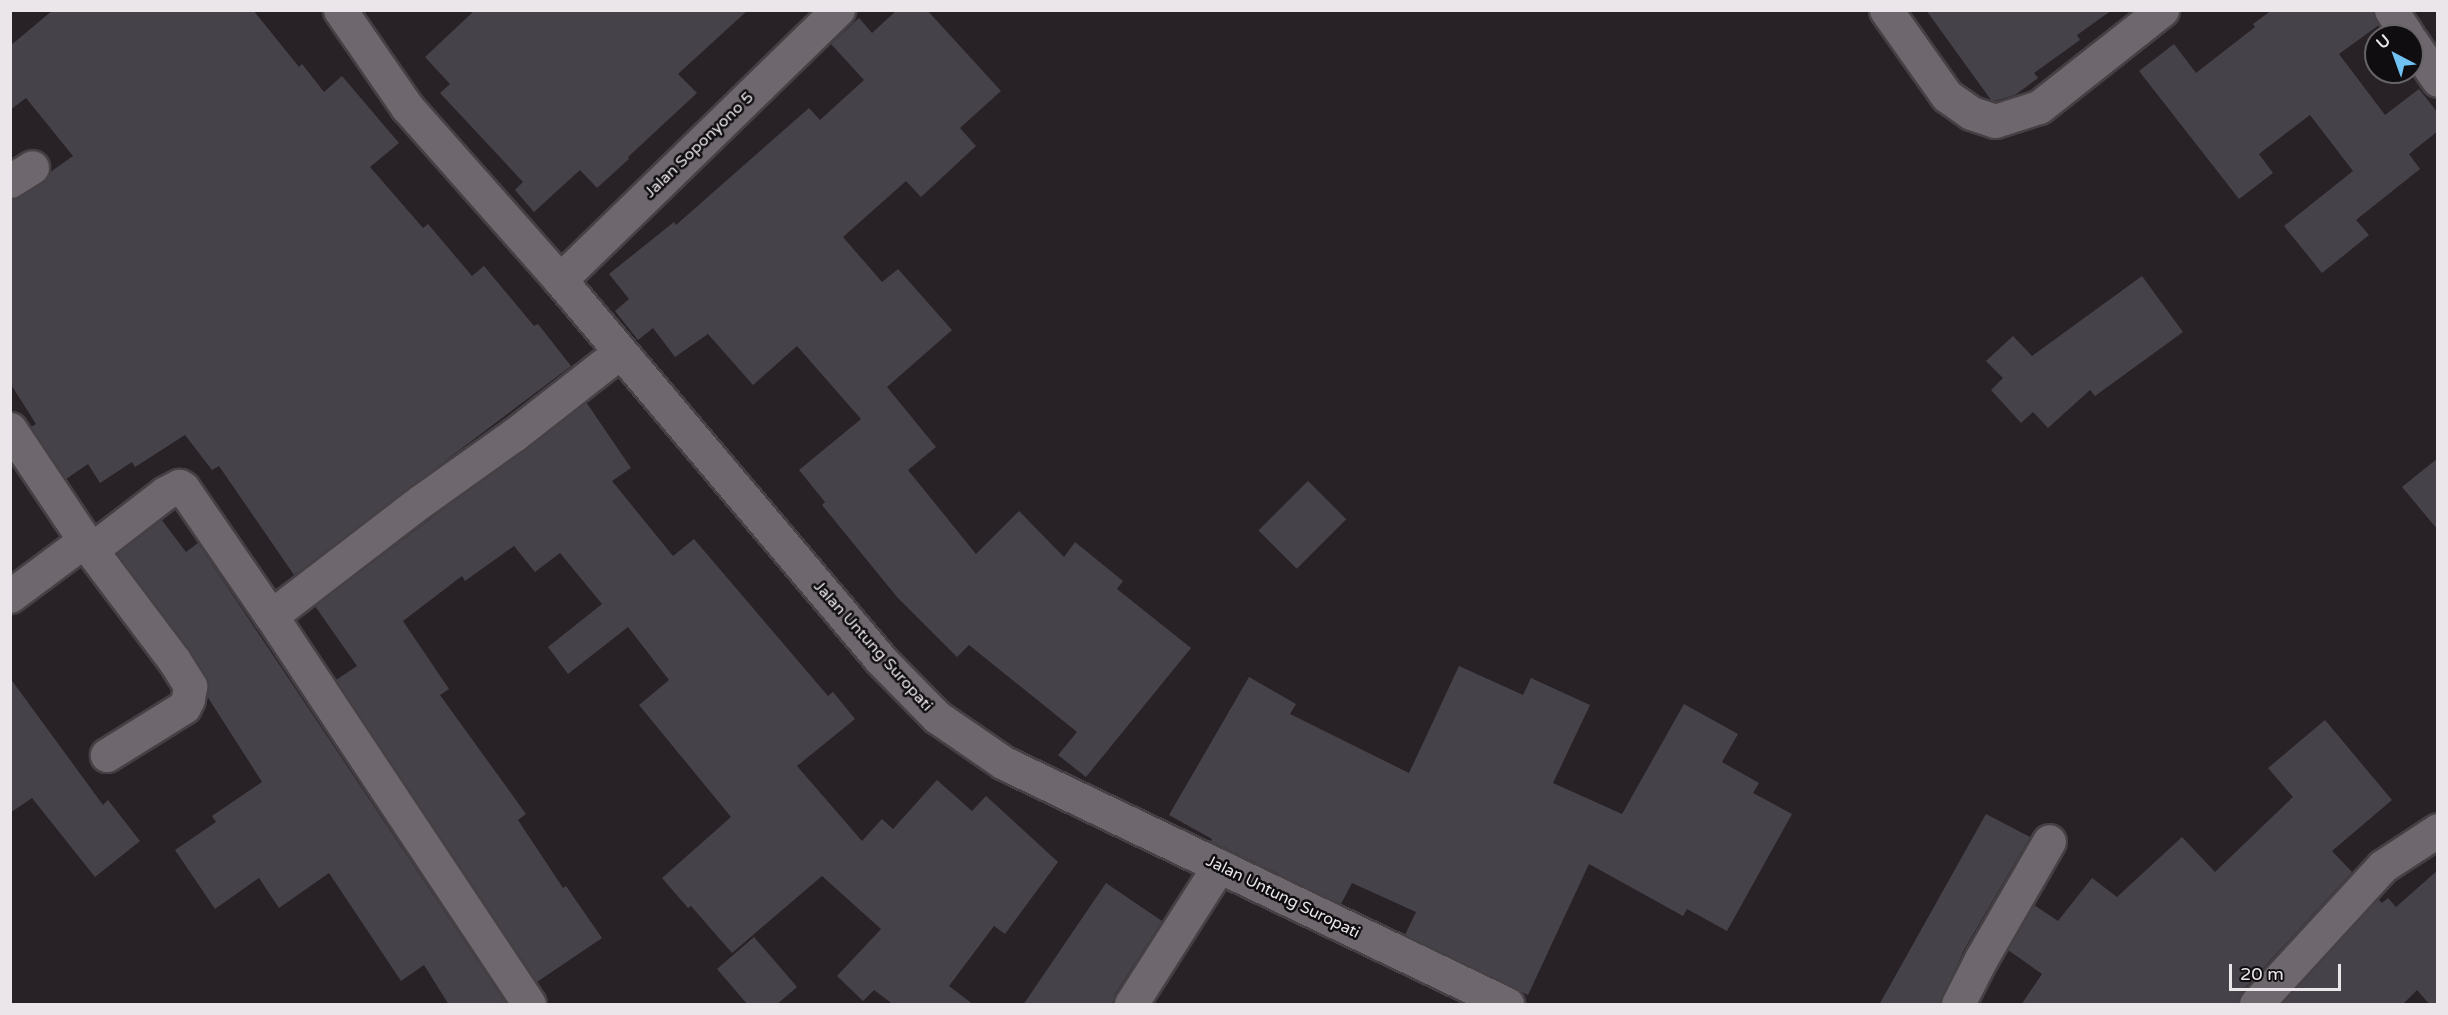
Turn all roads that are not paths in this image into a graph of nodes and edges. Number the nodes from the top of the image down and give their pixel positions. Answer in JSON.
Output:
{"nodes":[{"id":1,"x":339,"y":10,"type":"edge"},
{"id":2,"x":838,"y":10,"type":"edge"},
{"id":3,"x":1886,"y":10,"type":"edge"},
{"id":4,"x":2162,"y":10,"type":"edge"},
{"id":5,"x":2391,"y":10,"type":"edge"},
{"id":6,"x":2400,"y":24,"type":"edge"},
{"id":7,"x":2424,"y":60,"type":"edge"},
{"id":8,"x":2438,"y":81,"type":"edge"},
{"id":9,"x":560,"y":280,"type":"junction"},
{"id":10,"x":620,"y":352,"type":"junction"},
{"id":11,"x":10,"y":429,"type":"edge"},
{"id":12,"x":88,"y":545,"type":"junction"},
{"id":13,"x":10,"y":596,"type":"edge"},
{"id":14,"x":271,"y":616,"type":"junction"},
{"id":15,"x":107,"y":754,"type":"dead end"},
{"id":16,"x":2438,"y":830,"type":"edge"},
{"id":17,"x":2049,"y":841,"type":"dead end"},
{"id":18,"x":1219,"y":866,"type":"junction"},
{"id":19,"x":529,"y":1005,"type":"edge"},
{"id":20,"x":1131,"y":1005,"type":"edge"},
{"id":21,"x":1507,"y":1005,"type":"edge"},
{"id":22,"x":1958,"y":1005,"type":"edge"},
{"id":23,"x":2256,"y":1005,"type":"edge"}],
"edges":[{"from":1,"to":9,"type":"street","name":"Jalan Untung Suropati"},
{"from":2,"to":9,"type":"street","name":"Jalan Soponyono 5"},
{"from":3,"to":4,"type":"street"},
{"from":5,"to":6,"type":"street"},
{"from":7,"to":8,"type":"street"},
{"from":9,"to":10,"type":"street","name":"Jalan Untung Suropati"},
{"from":10,"to":14,"type":"street"},
{"from":10,"to":18,"type":"street","name":"Jalan Untung Suropati"},
{"from":11,"to":12,"type":"street"},
{"from":12,"to":13,"type":"street"},
{"from":12,"to":14,"type":"street"},
{"from":12,"to":15,"type":"street"},
{"from":14,"to":19,"type":"street"},
{"from":16,"to":23,"type":"street"},
{"from":17,"to":22,"type":"street"},
{"from":18,"to":20,"type":"street"},
{"from":18,"to":21,"type":"street","name":"Jalan Untung Suropati"}]}
